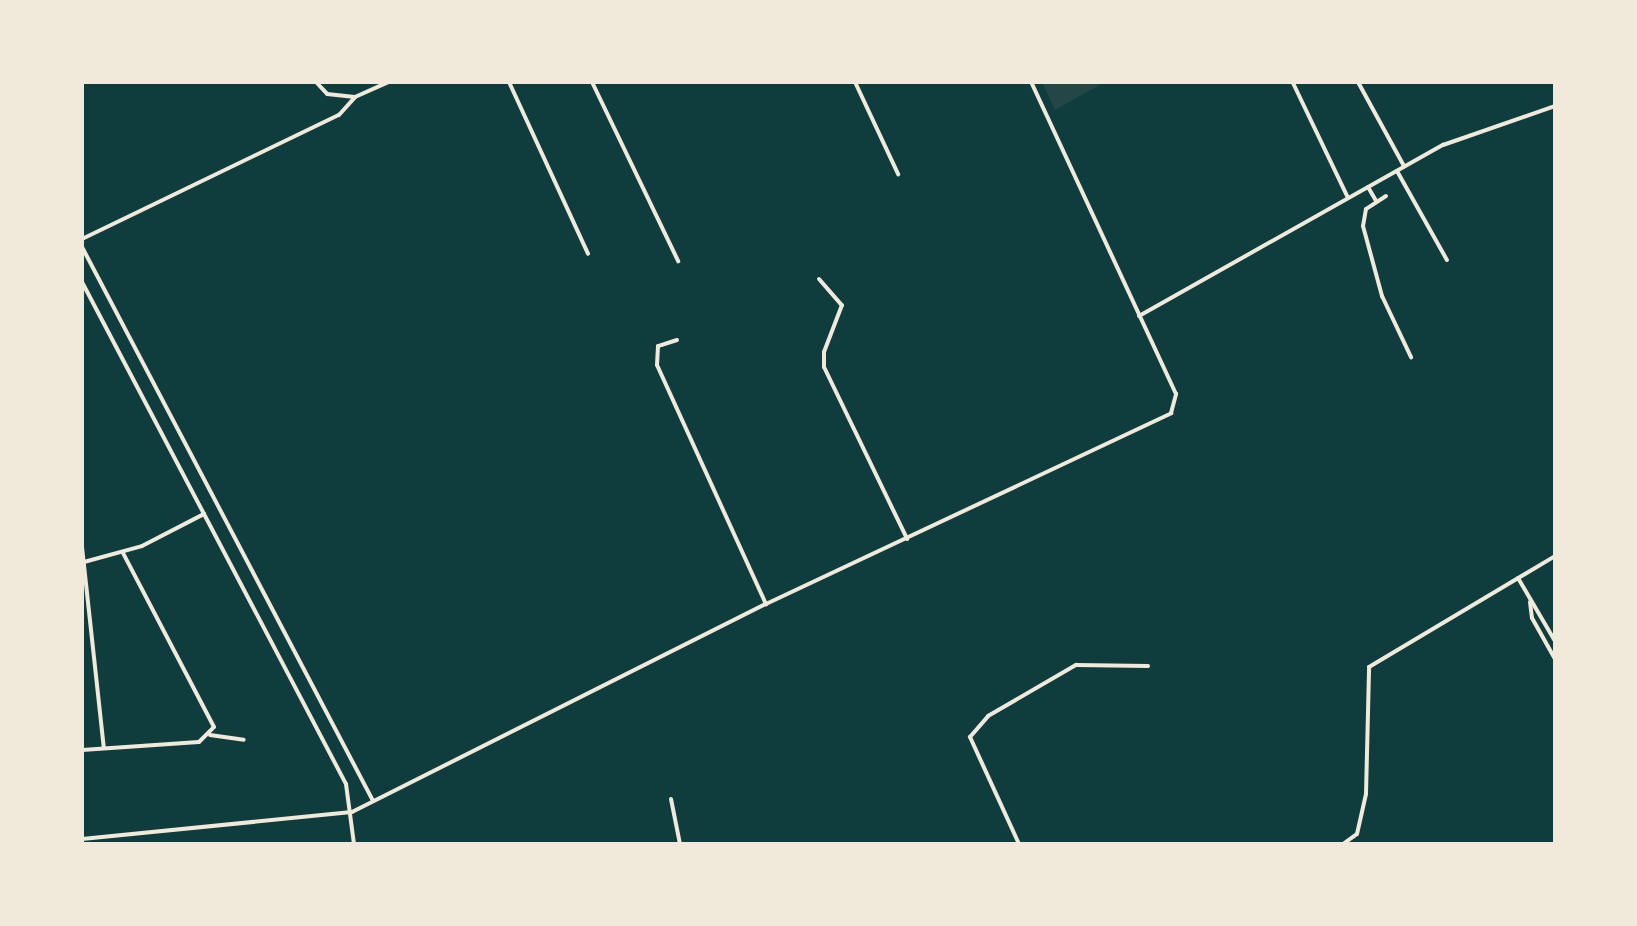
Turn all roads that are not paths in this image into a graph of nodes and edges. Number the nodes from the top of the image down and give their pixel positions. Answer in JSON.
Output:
{"nodes":[{"id":1,"x":316,"y":82,"type":"edge"},
{"id":2,"x":389,"y":82,"type":"edge"},
{"id":3,"x":509,"y":82,"type":"edge"},
{"id":4,"x":592,"y":82,"type":"edge"},
{"id":5,"x":855,"y":82,"type":"edge"},
{"id":6,"x":1031,"y":82,"type":"edge"},
{"id":7,"x":1358,"y":82,"type":"edge"},
{"id":8,"x":1293,"y":83,"type":"edge"},
{"id":9,"x":355,"y":97,"type":"junction"},
{"id":10,"x":1555,"y":106,"type":"edge"},
{"id":11,"x":1404,"y":166,"type":"junction"},
{"id":12,"x":1396,"y":170,"type":"junction"},
{"id":13,"x":898,"y":174,"type":"dead end"},
{"id":14,"x":1368,"y":187,"type":"junction"},
{"id":15,"x":1386,"y":196,"type":"dead end"},
{"id":16,"x":1348,"y":198,"type":"junction"},
{"id":17,"x":1376,"y":201,"type":"junction"},
{"id":18,"x":82,"y":239,"type":"edge"},
{"id":19,"x":82,"y":247,"type":"edge"},
{"id":20,"x":588,"y":254,"type":"dead end"},
{"id":21,"x":1447,"y":260,"type":"dead end"},
{"id":22,"x":678,"y":261,"type":"dead end"},
{"id":23,"x":819,"y":279,"type":"dead end"},
{"id":24,"x":82,"y":282,"type":"edge"},
{"id":25,"x":1139,"y":316,"type":"junction"},
{"id":26,"x":677,"y":340,"type":"dead end"},
{"id":27,"x":1411,"y":357,"type":"dead end"},
{"id":28,"x":204,"y":514,"type":"junction"},
{"id":29,"x":907,"y":539,"type":"junction"},
{"id":30,"x":82,"y":547,"type":"edge"},
{"id":31,"x":123,"y":553,"type":"junction"},
{"id":32,"x":1555,"y":556,"type":"edge"},
{"id":33,"x":83,"y":562,"type":"edge"},
{"id":34,"x":1518,"y":578,"type":"junction"},
{"id":35,"x":1530,"y":599,"type":"junction"},
{"id":36,"x":766,"y":604,"type":"junction"},
{"id":37,"x":1555,"y":641,"type":"edge"},
{"id":38,"x":1555,"y":659,"type":"edge"},
{"id":39,"x":1148,"y":666,"type":"dead end"},
{"id":40,"x":210,"y":735,"type":"junction"},
{"id":41,"x":244,"y":740,"type":"dead end"},
{"id":42,"x":104,"y":748,"type":"junction"},
{"id":43,"x":82,"y":750,"type":"edge"},
{"id":44,"x":372,"y":799,"type":"junction"},
{"id":45,"x":671,"y":799,"type":"dead end"},
{"id":46,"x":352,"y":812,"type":"junction"},
{"id":47,"x":82,"y":839,"type":"edge"},
{"id":48,"x":354,"y":844,"type":"edge"},
{"id":49,"x":680,"y":844,"type":"edge"},
{"id":50,"x":1019,"y":844,"type":"edge"},
{"id":51,"x":1343,"y":844,"type":"edge"}],
"edges":[{"from":1,"to":9,"type":"street"},
{"from":2,"to":9,"type":"street"},
{"from":3,"to":20,"type":"street"},
{"from":4,"to":22,"type":"street"},
{"from":5,"to":13,"type":"street"},
{"from":6,"to":25,"type":"street"},
{"from":7,"to":11,"type":"street"},
{"from":8,"to":16,"type":"street"},
{"from":9,"to":18,"type":"street"},
{"from":10,"to":11,"type":"street"},
{"from":11,"to":12,"type":"street"},
{"from":12,"to":14,"type":"street"},
{"from":12,"to":21,"type":"street"},
{"from":14,"to":16,"type":"street"},
{"from":14,"to":17,"type":"street"},
{"from":15,"to":17,"type":"street"},
{"from":16,"to":25,"type":"street"},
{"from":17,"to":27,"type":"street"},
{"from":19,"to":44,"type":"street"},
{"from":23,"to":29,"type":"street"},
{"from":24,"to":28,"type":"street"},
{"from":25,"to":29,"type":"street"},
{"from":26,"to":36,"type":"street"},
{"from":28,"to":31,"type":"street"},
{"from":28,"to":46,"type":"street"},
{"from":29,"to":36,"type":"street"},
{"from":30,"to":33,"type":"street"},
{"from":31,"to":33,"type":"street"},
{"from":31,"to":40,"type":"street"},
{"from":32,"to":34,"type":"street"},
{"from":33,"to":42,"type":"street"},
{"from":34,"to":35,"type":"street"},
{"from":34,"to":51,"type":"street"},
{"from":35,"to":37,"type":"street"},
{"from":35,"to":38,"type":"street"},
{"from":36,"to":44,"type":"street"},
{"from":39,"to":50,"type":"street"},
{"from":40,"to":41,"type":"street"},
{"from":40,"to":42,"type":"street"},
{"from":42,"to":43,"type":"street"},
{"from":44,"to":46,"type":"street"},
{"from":45,"to":49,"type":"street"},
{"from":46,"to":47,"type":"street"},
{"from":46,"to":48,"type":"street"}]}
